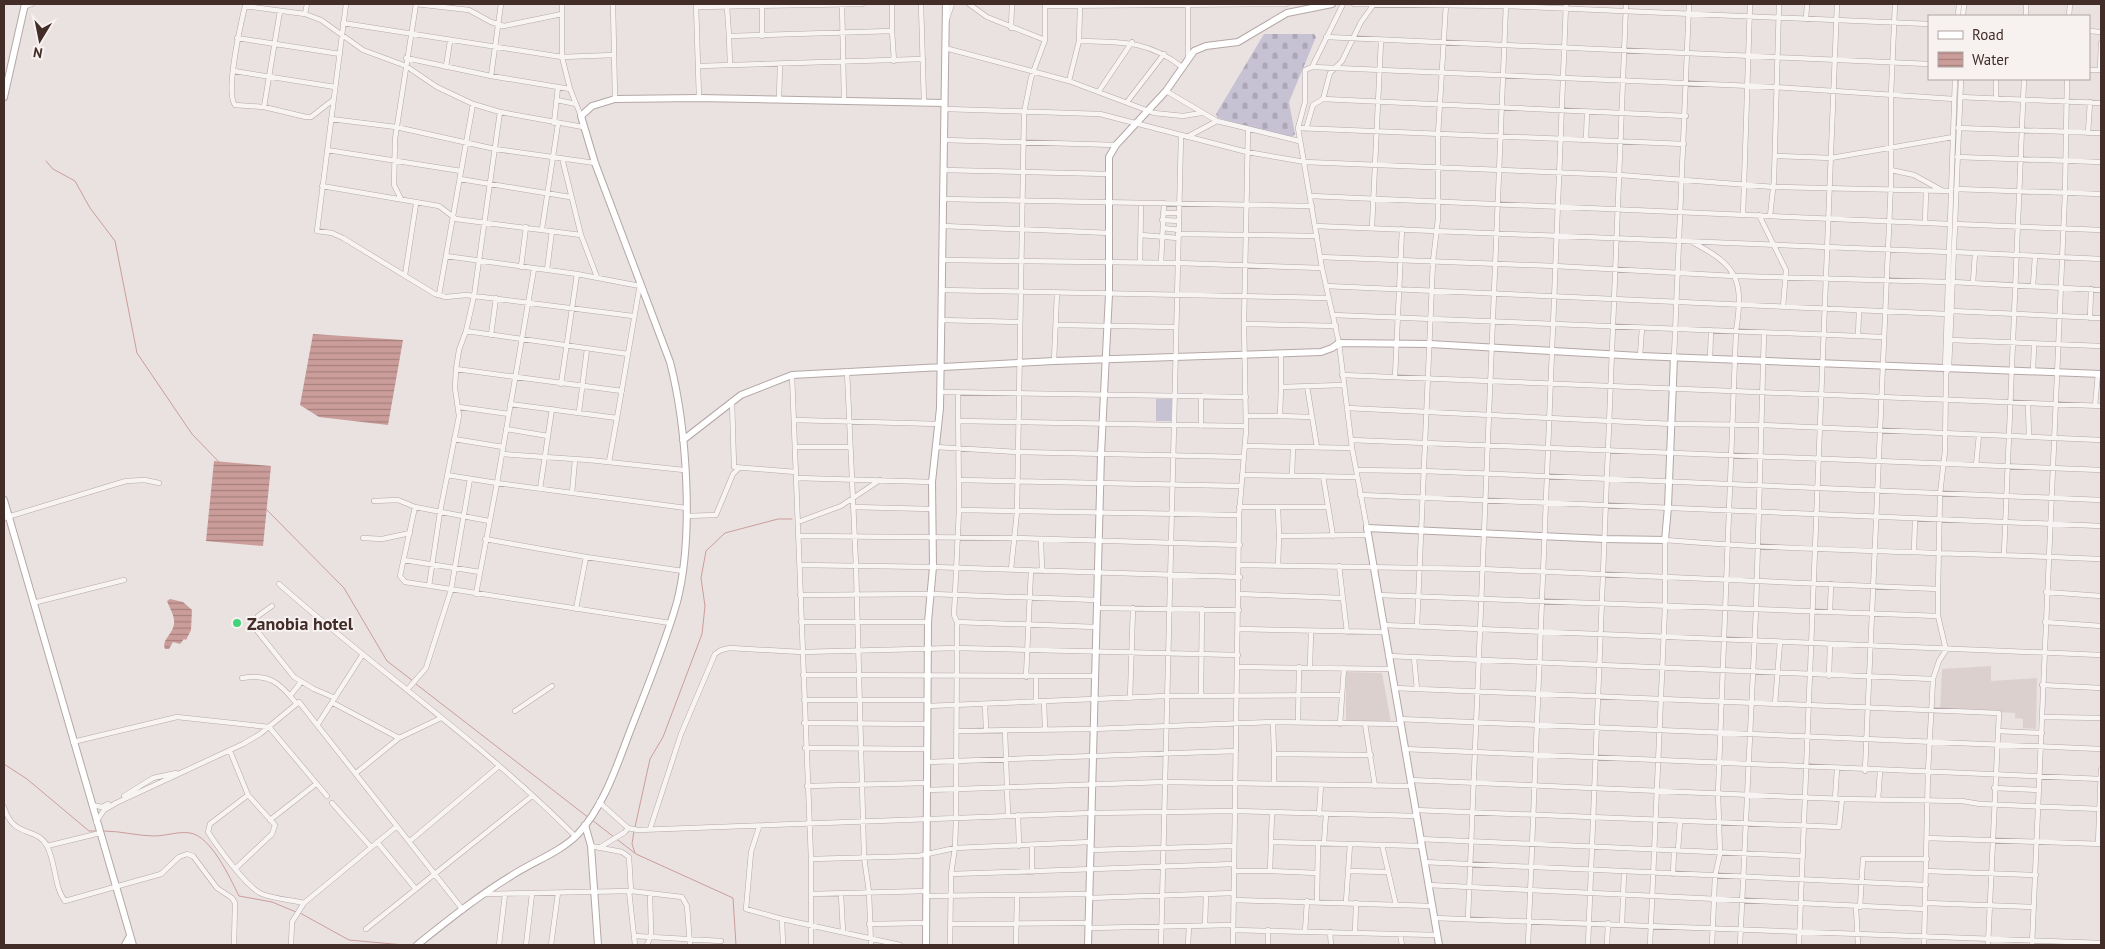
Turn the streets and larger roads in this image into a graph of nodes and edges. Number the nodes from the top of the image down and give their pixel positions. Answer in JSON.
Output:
{"nodes":[{"id":1,"x":32,"y":4,"type":"edge"},
{"id":2,"x":307,"y":4,"type":"edge"},
{"id":3,"x":346,"y":4,"type":"edge"},
{"id":4,"x":416,"y":4,"type":"edge"},
{"id":5,"x":500,"y":4,"type":"edge"},
{"id":6,"x":562,"y":4,"type":"edge"},
{"id":7,"x":613,"y":4,"type":"edge"},
{"id":8,"x":842,"y":4,"type":"edge"},
{"id":9,"x":862,"y":4,"type":"edge"},
{"id":10,"x":892,"y":4,"type":"edge"},
{"id":11,"x":921,"y":4,"type":"edge"},
{"id":12,"x":946,"y":4,"type":"edge"},
{"id":13,"x":952,"y":4,"type":"edge"},
{"id":14,"x":969,"y":4,"type":"edge"},
{"id":15,"x":1012,"y":4,"type":"edge"},
{"id":16,"x":1257,"y":4,"type":"edge"},
{"id":17,"x":1286,"y":4,"type":"edge"},
{"id":18,"x":1332,"y":4,"type":"edge"},
{"id":19,"x":1343,"y":4,"type":"edge"},
{"id":20,"x":1354,"y":4,"type":"edge"},
{"id":21,"x":1374,"y":4,"type":"edge"},
{"id":22,"x":1446,"y":4,"type":"edge"},
{"id":23,"x":1626,"y":4,"type":"edge"},
{"id":24,"x":1689,"y":4,"type":"edge"},
{"id":25,"x":1750,"y":4,"type":"edge"},
{"id":26,"x":1778,"y":4,"type":"edge"},
{"id":27,"x":1807,"y":4,"type":"edge"},
{"id":28,"x":1837,"y":4,"type":"edge"},
{"id":29,"x":1895,"y":4,"type":"edge"},
{"id":30,"x":25,"y":5,"type":"edge"},
{"id":31,"x":245,"y":5,"type":"edge"},
{"id":32,"x":696,"y":5,"type":"edge"},
{"id":33,"x":777,"y":5,"type":"edge"},
{"id":34,"x":1045,"y":5,"type":"edge"},
{"id":35,"x":1094,"y":5,"type":"edge"},
{"id":36,"x":1188,"y":5,"type":"edge"},
{"id":37,"x":1506,"y":5,"type":"edge"},
{"id":38,"x":762,"y":6,"type":"junction"},
{"id":39,"x":1566,"y":6,"type":"edge"},
{"id":40,"x":727,"y":7,"type":"junction"},
{"id":41,"x":1080,"y":7,"type":"junction"},
{"id":42,"x":280,"y":11,"type":"junction"},
{"id":43,"x":1625,"y":11,"type":"junction"},
{"id":44,"x":1286,"y":13,"type":"junction"},
{"id":45,"x":1688,"y":13,"type":"junction"},
{"id":46,"x":305,"y":14,"type":"junction"},
{"id":47,"x":562,"y":14,"type":"junction"},
{"id":48,"x":1749,"y":16,"type":"junction"},
{"id":49,"x":1778,"y":17,"type":"junction"},
{"id":50,"x":1806,"y":19,"type":"junction"},
{"id":51,"x":1837,"y":20,"type":"junction"},
{"id":52,"x":1894,"y":22,"type":"junction"},
{"id":53,"x":343,"y":23,"type":"junction"},
{"id":54,"x":1928,"y":24,"type":"edge"},
{"id":55,"x":498,"y":25,"type":"junction"},
{"id":56,"x":946,"y":25,"type":"junction"},
{"id":57,"x":1011,"y":28,"type":"junction"},
{"id":58,"x":892,"y":31,"type":"junction"},
{"id":59,"x":411,"y":34,"type":"junction"},
{"id":60,"x":843,"y":34,"type":"junction"},
{"id":61,"x":341,"y":35,"type":"junction"},
{"id":62,"x":729,"y":36,"type":"junction"},
{"id":63,"x":762,"y":36,"type":"junction"},
{"id":64,"x":1326,"y":37,"type":"junction"},
{"id":65,"x":237,"y":38,"type":"junction"},
{"id":66,"x":1353,"y":39,"type":"junction"},
{"id":67,"x":1045,"y":40,"type":"junction"},
{"id":68,"x":450,"y":41,"type":"junction"},
{"id":69,"x":1079,"y":41,"type":"junction"},
{"id":70,"x":1381,"y":41,"type":"junction"},
{"id":71,"x":1132,"y":42,"type":"junction"},
{"id":72,"x":274,"y":43,"type":"junction"},
{"id":73,"x":2101,"y":43,"type":"edge"},
{"id":74,"x":1444,"y":44,"type":"junction"},
{"id":75,"x":1504,"y":46,"type":"junction"},
{"id":76,"x":495,"y":47,"type":"junction"},
{"id":77,"x":945,"y":48,"type":"junction"},
{"id":78,"x":1564,"y":48,"type":"junction"},
{"id":79,"x":1624,"y":51,"type":"junction"},
{"id":80,"x":1687,"y":53,"type":"junction"},
{"id":81,"x":340,"y":54,"type":"junction"},
{"id":82,"x":1164,"y":54,"type":"junction"},
{"id":83,"x":614,"y":55,"type":"junction"},
{"id":84,"x":1748,"y":56,"type":"junction"},
{"id":85,"x":562,"y":57,"type":"junction"},
{"id":86,"x":1776,"y":57,"type":"junction"},
{"id":87,"x":406,"y":58,"type":"junction"},
{"id":88,"x":923,"y":59,"type":"junction"},
{"id":89,"x":1188,"y":59,"type":"junction"},
{"id":90,"x":1835,"y":59,"type":"junction"},
{"id":91,"x":894,"y":61,"type":"junction"},
{"id":92,"x":1893,"y":62,"type":"junction"},
{"id":93,"x":844,"y":63,"type":"junction"},
{"id":94,"x":780,"y":64,"type":"junction"},
{"id":95,"x":1928,"y":64,"type":"edge"},
{"id":96,"x":406,"y":66,"type":"junction"},
{"id":97,"x":699,"y":66,"type":"junction"},
{"id":98,"x":730,"y":66,"type":"junction"},
{"id":99,"x":446,"y":67,"type":"junction"},
{"id":100,"x":1182,"y":67,"type":"junction"},
{"id":101,"x":1312,"y":67,"type":"junction"},
{"id":102,"x":1336,"y":70,"type":"junction"},
{"id":103,"x":2101,"y":70,"type":"edge"},
{"id":104,"x":234,"y":71,"type":"junction"},
{"id":105,"x":1033,"y":71,"type":"junction"},
{"id":106,"x":1380,"y":71,"type":"junction"},
{"id":107,"x":1442,"y":73,"type":"junction"},
{"id":108,"x":269,"y":76,"type":"junction"},
{"id":109,"x":491,"y":76,"type":"junction"},
{"id":110,"x":1503,"y":76,"type":"junction"},
{"id":111,"x":1562,"y":78,"type":"junction"},
{"id":112,"x":1955,"y":80,"type":"edge"},
{"id":113,"x":1961,"y":80,"type":"edge"},
{"id":114,"x":1996,"y":80,"type":"edge"},
{"id":115,"x":2024,"y":80,"type":"edge"},
{"id":116,"x":2066,"y":80,"type":"edge"},
{"id":117,"x":1069,"y":81,"type":"junction"},
{"id":118,"x":1623,"y":81,"type":"junction"},
{"id":119,"x":1686,"y":83,"type":"junction"},
{"id":120,"x":1747,"y":86,"type":"junction"},
{"id":121,"x":335,"y":87,"type":"junction"},
{"id":122,"x":558,"y":87,"type":"junction"},
{"id":123,"x":1775,"y":87,"type":"junction"},
{"id":124,"x":570,"y":88,"type":"junction"},
{"id":125,"x":1834,"y":90,"type":"junction"},
{"id":126,"x":1099,"y":91,"type":"junction"},
{"id":127,"x":1166,"y":91,"type":"junction"},
{"id":128,"x":1891,"y":94,"type":"junction"},
{"id":129,"x":4,"y":97,"type":"edge"},
{"id":130,"x":1960,"y":97,"type":"junction"},
{"id":131,"x":700,"y":98,"type":"junction"},
{"id":132,"x":1996,"y":98,"type":"junction"},
{"id":133,"x":615,"y":99,"type":"junction"},
{"id":134,"x":780,"y":99,"type":"junction"},
{"id":135,"x":1323,"y":99,"type":"junction"},
{"id":136,"x":1954,"y":99,"type":"junction"},
{"id":137,"x":2023,"y":99,"type":"junction"},
{"id":138,"x":333,"y":100,"type":"junction"},
{"id":139,"x":557,"y":100,"type":"junction"},
{"id":140,"x":844,"y":101,"type":"junction"},
{"id":141,"x":2066,"y":101,"type":"junction"},
{"id":142,"x":1127,"y":102,"type":"junction"},
{"id":143,"x":2090,"y":102,"type":"junction"},
{"id":144,"x":924,"y":103,"type":"junction"},
{"id":145,"x":1378,"y":103,"type":"junction"},
{"id":146,"x":2101,"y":103,"type":"edge"},
{"id":147,"x":473,"y":104,"type":"junction"},
{"id":148,"x":576,"y":104,"type":"junction"},
{"id":149,"x":1440,"y":105,"type":"junction"},
{"id":150,"x":945,"y":106,"type":"junction"},
{"id":151,"x":264,"y":107,"type":"junction"},
{"id":152,"x":1502,"y":108,"type":"junction"},
{"id":153,"x":1147,"y":111,"type":"junction"},
{"id":154,"x":500,"y":112,"type":"junction"},
{"id":155,"x":1561,"y":112,"type":"junction"},
{"id":156,"x":1587,"y":112,"type":"junction"},
{"id":157,"x":1024,"y":113,"type":"junction"},
{"id":158,"x":1201,"y":113,"type":"junction"},
{"id":159,"x":1622,"y":114,"type":"junction"},
{"id":160,"x":581,"y":116,"type":"junction"},
{"id":161,"x":1686,"y":116,"type":"junction"},
{"id":162,"x":331,"y":119,"type":"junction"},
{"id":163,"x":1216,"y":121,"type":"junction"},
{"id":164,"x":556,"y":123,"type":"junction"},
{"id":165,"x":1134,"y":124,"type":"junction"},
{"id":166,"x":396,"y":127,"type":"junction"},
{"id":167,"x":582,"y":127,"type":"junction"},
{"id":168,"x":1298,"y":128,"type":"junction"},
{"id":169,"x":1958,"y":128,"type":"junction"},
{"id":170,"x":1306,"y":129,"type":"junction"},
{"id":171,"x":1248,"y":130,"type":"junction"},
{"id":172,"x":2022,"y":130,"type":"junction"},
{"id":173,"x":1376,"y":132,"type":"junction"},
{"id":174,"x":2065,"y":132,"type":"junction"},
{"id":175,"x":2088,"y":133,"type":"junction"},
{"id":176,"x":2101,"y":133,"type":"edge"},
{"id":177,"x":1438,"y":135,"type":"junction"},
{"id":178,"x":1181,"y":136,"type":"junction"},
{"id":179,"x":1952,"y":137,"type":"junction"},
{"id":180,"x":1187,"y":138,"type":"junction"},
{"id":181,"x":1501,"y":138,"type":"junction"},
{"id":182,"x":1560,"y":139,"type":"junction"},
{"id":183,"x":944,"y":140,"type":"junction"},
{"id":184,"x":1586,"y":140,"type":"junction"},
{"id":185,"x":1299,"y":141,"type":"junction"},
{"id":186,"x":1621,"y":141,"type":"junction"},
{"id":187,"x":1024,"y":142,"type":"junction"},
{"id":188,"x":466,"y":143,"type":"junction"},
{"id":189,"x":1684,"y":144,"type":"junction"},
{"id":190,"x":1116,"y":145,"type":"junction"},
{"id":191,"x":1892,"y":148,"type":"junction"},
{"id":192,"x":495,"y":149,"type":"junction"},
{"id":193,"x":327,"y":150,"type":"junction"},
{"id":194,"x":1247,"y":152,"type":"junction"},
{"id":195,"x":1774,"y":156,"type":"junction"},
{"id":196,"x":552,"y":157,"type":"junction"},
{"id":197,"x":1957,"y":157,"type":"junction"},
{"id":198,"x":562,"y":158,"type":"junction"},
{"id":199,"x":1831,"y":158,"type":"junction"},
{"id":200,"x":394,"y":160,"type":"junction"},
{"id":201,"x":2021,"y":160,"type":"junction"},
{"id":202,"x":2065,"y":161,"type":"junction"},
{"id":203,"x":1305,"y":162,"type":"junction"},
{"id":204,"x":2101,"y":162,"type":"edge"},
{"id":205,"x":595,"y":163,"type":"junction"},
{"id":206,"x":1375,"y":166,"type":"junction"},
{"id":207,"x":1438,"y":169,"type":"junction"},
{"id":208,"x":943,"y":170,"type":"junction"},
{"id":209,"x":1891,"y":170,"type":"junction"},
{"id":210,"x":461,"y":171,"type":"junction"},
{"id":211,"x":1023,"y":172,"type":"junction"},
{"id":212,"x":1499,"y":172,"type":"junction"},
{"id":213,"x":1108,"y":174,"type":"junction"},
{"id":214,"x":1558,"y":174,"type":"junction"},
{"id":215,"x":1620,"y":175,"type":"junction"},
{"id":216,"x":1683,"y":179,"type":"junction"},
{"id":217,"x":460,"y":180,"type":"junction"},
{"id":218,"x":490,"y":184,"type":"junction"},
{"id":219,"x":1743,"y":185,"type":"junction"},
{"id":220,"x":322,"y":186,"type":"junction"},
{"id":221,"x":1774,"y":188,"type":"junction"},
{"id":222,"x":1830,"y":189,"type":"junction"},
{"id":223,"x":1956,"y":189,"type":"junction"},
{"id":224,"x":1890,"y":190,"type":"junction"},
{"id":225,"x":1926,"y":191,"type":"junction"},
{"id":226,"x":1944,"y":191,"type":"junction"},
{"id":227,"x":2019,"y":191,"type":"junction"},
{"id":228,"x":1951,"y":192,"type":"junction"},
{"id":229,"x":547,"y":193,"type":"junction"},
{"id":230,"x":2065,"y":193,"type":"junction"},
{"id":231,"x":2101,"y":194,"type":"edge"},
{"id":232,"x":1311,"y":196,"type":"junction"},
{"id":233,"x":570,"y":197,"type":"junction"},
{"id":234,"x":1373,"y":198,"type":"junction"},
{"id":235,"x":401,"y":199,"type":"junction"},
{"id":236,"x":943,"y":199,"type":"junction"},
{"id":237,"x":1023,"y":201,"type":"junction"},
{"id":238,"x":1437,"y":201,"type":"junction"},
{"id":239,"x":1164,"y":203,"type":"junction"},
{"id":240,"x":416,"y":204,"type":"junction"},
{"id":241,"x":1111,"y":204,"type":"junction"},
{"id":242,"x":1141,"y":204,"type":"junction"},
{"id":243,"x":1179,"y":204,"type":"junction"},
{"id":244,"x":1498,"y":205,"type":"junction"},
{"id":245,"x":1246,"y":206,"type":"junction"},
{"id":246,"x":1312,"y":206,"type":"junction"},
{"id":247,"x":1556,"y":207,"type":"junction"},
{"id":248,"x":1618,"y":210,"type":"junction"},
{"id":249,"x":1163,"y":213,"type":"junction"},
{"id":250,"x":1179,"y":213,"type":"junction"},
{"id":251,"x":1682,"y":213,"type":"junction"},
{"id":252,"x":1743,"y":215,"type":"junction"},
{"id":253,"x":1759,"y":216,"type":"junction"},
{"id":254,"x":1770,"y":216,"type":"junction"},
{"id":255,"x":453,"y":218,"type":"junction"},
{"id":256,"x":1829,"y":219,"type":"junction"},
{"id":257,"x":1162,"y":220,"type":"junction"},
{"id":258,"x":1179,"y":221,"type":"junction"},
{"id":259,"x":484,"y":222,"type":"junction"},
{"id":260,"x":1888,"y":222,"type":"junction"},
{"id":261,"x":1925,"y":223,"type":"junction"},
{"id":262,"x":1953,"y":224,"type":"junction"},
{"id":263,"x":944,"y":226,"type":"junction"},
{"id":264,"x":1316,"y":226,"type":"junction"},
{"id":265,"x":526,"y":227,"type":"junction"},
{"id":266,"x":2017,"y":227,"type":"junction"},
{"id":267,"x":1163,"y":228,"type":"junction"},
{"id":268,"x":1372,"y":228,"type":"junction"},
{"id":269,"x":542,"y":229,"type":"junction"},
{"id":270,"x":1402,"y":229,"type":"junction"},
{"id":271,"x":2063,"y":229,"type":"junction"},
{"id":272,"x":1435,"y":230,"type":"junction"},
{"id":273,"x":2101,"y":230,"type":"edge"},
{"id":274,"x":552,"y":231,"type":"junction"},
{"id":275,"x":1022,"y":231,"type":"junction"},
{"id":276,"x":1110,"y":232,"type":"junction"},
{"id":277,"x":1497,"y":233,"type":"junction"},
{"id":278,"x":1178,"y":234,"type":"junction"},
{"id":279,"x":581,"y":235,"type":"junction"},
{"id":280,"x":1140,"y":235,"type":"junction"},
{"id":281,"x":1556,"y":235,"type":"junction"},
{"id":282,"x":1246,"y":236,"type":"junction"},
{"id":283,"x":1317,"y":236,"type":"junction"},
{"id":284,"x":1163,"y":237,"type":"junction"},
{"id":285,"x":1617,"y":238,"type":"junction"},
{"id":286,"x":1680,"y":240,"type":"junction"},
{"id":287,"x":1692,"y":242,"type":"junction"},
{"id":288,"x":1776,"y":247,"type":"junction"},
{"id":289,"x":1828,"y":248,"type":"junction"},
{"id":290,"x":1887,"y":250,"type":"junction"},
{"id":291,"x":1951,"y":252,"type":"junction"},
{"id":292,"x":1975,"y":253,"type":"junction"},
{"id":293,"x":2016,"y":255,"type":"junction"},
{"id":294,"x":446,"y":256,"type":"junction"},
{"id":295,"x":2035,"y":256,"type":"junction"},
{"id":296,"x":1320,"y":257,"type":"junction"},
{"id":297,"x":2061,"y":257,"type":"junction"},
{"id":298,"x":1401,"y":259,"type":"junction"},
{"id":299,"x":943,"y":260,"type":"junction"},
{"id":300,"x":2101,"y":260,"type":"edge"},
{"id":301,"x":479,"y":261,"type":"junction"},
{"id":302,"x":1433,"y":261,"type":"junction"},
{"id":303,"x":1021,"y":262,"type":"junction"},
{"id":304,"x":1109,"y":262,"type":"junction"},
{"id":305,"x":1140,"y":263,"type":"junction"},
{"id":306,"x":1161,"y":263,"type":"junction"},
{"id":307,"x":1178,"y":263,"type":"junction"},
{"id":308,"x":1496,"y":264,"type":"junction"},
{"id":309,"x":1245,"y":266,"type":"junction"},
{"id":310,"x":1556,"y":266,"type":"junction"},
{"id":311,"x":521,"y":268,"type":"junction"},
{"id":312,"x":1322,"y":268,"type":"junction"},
{"id":313,"x":534,"y":269,"type":"junction"},
{"id":314,"x":1616,"y":269,"type":"junction"},
{"id":315,"x":546,"y":270,"type":"junction"},
{"id":316,"x":1679,"y":272,"type":"junction"},
{"id":317,"x":577,"y":274,"type":"junction"},
{"id":318,"x":405,"y":275,"type":"junction"},
{"id":319,"x":1734,"y":276,"type":"junction"},
{"id":320,"x":597,"y":277,"type":"junction"},
{"id":321,"x":1786,"y":277,"type":"junction"},
{"id":322,"x":1827,"y":278,"type":"junction"},
{"id":323,"x":1885,"y":280,"type":"junction"},
{"id":324,"x":1951,"y":282,"type":"junction"},
{"id":325,"x":1973,"y":283,"type":"junction"},
{"id":326,"x":640,"y":285,"type":"junction"},
{"id":327,"x":1326,"y":286,"type":"junction"},
{"id":328,"x":2014,"y":286,"type":"junction"},
{"id":329,"x":2033,"y":286,"type":"junction"},
{"id":330,"x":2060,"y":287,"type":"junction"},
{"id":331,"x":1400,"y":289,"type":"junction"},
{"id":332,"x":2091,"y":289,"type":"junction"},
{"id":333,"x":941,"y":290,"type":"junction"},
{"id":334,"x":1433,"y":290,"type":"junction"},
{"id":335,"x":2101,"y":290,"type":"edge"},
{"id":336,"x":1020,"y":292,"type":"junction"},
{"id":337,"x":1057,"y":293,"type":"junction"},
{"id":338,"x":1109,"y":294,"type":"junction"},
{"id":339,"x":1495,"y":294,"type":"junction"},
{"id":340,"x":439,"y":295,"type":"junction"},
{"id":341,"x":1176,"y":295,"type":"junction"},
{"id":342,"x":474,"y":296,"type":"junction"},
{"id":343,"x":1554,"y":296,"type":"junction"},
{"id":344,"x":1245,"y":297,"type":"junction"},
{"id":345,"x":496,"y":298,"type":"junction"},
{"id":346,"x":1328,"y":298,"type":"junction"},
{"id":347,"x":1615,"y":299,"type":"junction"},
{"id":348,"x":528,"y":302,"type":"junction"},
{"id":349,"x":1678,"y":302,"type":"junction"},
{"id":350,"x":1740,"y":306,"type":"junction"},
{"id":351,"x":1784,"y":307,"type":"junction"},
{"id":352,"x":572,"y":308,"type":"junction"},
{"id":353,"x":1826,"y":309,"type":"junction"},
{"id":354,"x":1859,"y":310,"type":"junction"},
{"id":355,"x":1884,"y":311,"type":"junction"},
{"id":356,"x":1952,"y":311,"type":"junction"},
{"id":357,"x":1946,"y":314,"type":"junction"},
{"id":358,"x":2013,"y":314,"type":"junction"},
{"id":359,"x":634,"y":316,"type":"junction"},
{"id":360,"x":1333,"y":316,"type":"junction"},
{"id":361,"x":2058,"y":316,"type":"junction"},
{"id":362,"x":1398,"y":317,"type":"junction"},
{"id":363,"x":1432,"y":318,"type":"junction"},
{"id":364,"x":2090,"y":318,"type":"junction"},
{"id":365,"x":2101,"y":318,"type":"edge"},
{"id":366,"x":941,"y":320,"type":"junction"},
{"id":367,"x":1493,"y":320,"type":"junction"},
{"id":368,"x":1019,"y":322,"type":"junction"},
{"id":369,"x":1553,"y":323,"type":"junction"},
{"id":370,"x":1244,"y":324,"type":"junction"},
{"id":371,"x":1056,"y":325,"type":"junction"},
{"id":372,"x":1108,"y":326,"type":"junction"},
{"id":373,"x":1336,"y":326,"type":"junction"},
{"id":374,"x":1614,"y":326,"type":"junction"},
{"id":375,"x":1176,"y":327,"type":"junction"},
{"id":376,"x":1642,"y":328,"type":"junction"},
{"id":377,"x":1676,"y":329,"type":"junction"},
{"id":378,"x":1711,"y":330,"type":"junction"},
{"id":379,"x":466,"y":331,"type":"junction"},
{"id":380,"x":1736,"y":331,"type":"junction"},
{"id":381,"x":1764,"y":333,"type":"junction"},
{"id":382,"x":491,"y":335,"type":"junction"},
{"id":383,"x":1824,"y":335,"type":"junction"},
{"id":384,"x":1858,"y":336,"type":"junction"},
{"id":385,"x":1884,"y":337,"type":"junction"},
{"id":386,"x":522,"y":340,"type":"junction"},
{"id":387,"x":1951,"y":340,"type":"junction"},
{"id":388,"x":1339,"y":343,"type":"junction"},
{"id":389,"x":2012,"y":343,"type":"junction"},
{"id":390,"x":1397,"y":344,"type":"junction"},
{"id":391,"x":1430,"y":344,"type":"junction"},
{"id":392,"x":2034,"y":344,"type":"junction"},
{"id":393,"x":2057,"y":345,"type":"junction"},
{"id":394,"x":566,"y":346,"type":"junction"},
{"id":395,"x":2101,"y":346,"type":"edge"},
{"id":396,"x":1492,"y":348,"type":"junction"},
{"id":397,"x":587,"y":349,"type":"junction"},
{"id":398,"x":1552,"y":351,"type":"junction"},
{"id":399,"x":1280,"y":352,"type":"junction"},
{"id":400,"x":1245,"y":353,"type":"junction"},
{"id":401,"x":628,"y":354,"type":"junction"},
{"id":402,"x":1612,"y":354,"type":"junction"},
{"id":403,"x":1174,"y":356,"type":"junction"},
{"id":404,"x":1640,"y":356,"type":"junction"},
{"id":405,"x":1674,"y":357,"type":"junction"},
{"id":406,"x":1710,"y":359,"type":"junction"},
{"id":407,"x":1735,"y":359,"type":"junction"},
{"id":408,"x":1106,"y":360,"type":"junction"},
{"id":409,"x":1763,"y":360,"type":"junction"},
{"id":410,"x":1054,"y":361,"type":"junction"},
{"id":411,"x":1021,"y":363,"type":"junction"},
{"id":412,"x":1823,"y":363,"type":"junction"},
{"id":413,"x":1882,"y":365,"type":"junction"},
{"id":414,"x":940,"y":367,"type":"junction"},
{"id":415,"x":1946,"y":369,"type":"junction"},
{"id":416,"x":456,"y":370,"type":"junction"},
{"id":417,"x":847,"y":371,"type":"junction"},
{"id":418,"x":2011,"y":371,"type":"junction"},
{"id":419,"x":2033,"y":372,"type":"junction"},
{"id":420,"x":2055,"y":372,"type":"junction"},
{"id":421,"x":2100,"y":374,"type":"edge"},
{"id":422,"x":792,"y":375,"type":"junction"},
{"id":423,"x":1342,"y":375,"type":"junction"},
{"id":424,"x":1395,"y":377,"type":"junction"},
{"id":425,"x":515,"y":378,"type":"junction"},
{"id":426,"x":1428,"y":378,"type":"junction"},
{"id":427,"x":1490,"y":382,"type":"junction"},
{"id":428,"x":1551,"y":383,"type":"junction"},
{"id":429,"x":561,"y":384,"type":"junction"},
{"id":430,"x":1343,"y":385,"type":"junction"},
{"id":431,"x":582,"y":386,"type":"junction"},
{"id":432,"x":1307,"y":386,"type":"junction"},
{"id":433,"x":1611,"y":386,"type":"junction"},
{"id":434,"x":1281,"y":387,"type":"junction"},
{"id":435,"x":1673,"y":389,"type":"junction"},
{"id":436,"x":622,"y":391,"type":"junction"},
{"id":437,"x":940,"y":392,"type":"junction"},
{"id":438,"x":1734,"y":392,"type":"junction"},
{"id":439,"x":958,"y":393,"type":"junction"},
{"id":440,"x":1762,"y":393,"type":"junction"},
{"id":441,"x":1019,"y":394,"type":"junction"},
{"id":442,"x":1103,"y":394,"type":"junction"},
{"id":443,"x":1822,"y":395,"type":"junction"},
{"id":444,"x":1174,"y":396,"type":"junction"},
{"id":445,"x":1201,"y":396,"type":"junction"},
{"id":446,"x":1246,"y":397,"type":"junction"},
{"id":447,"x":1880,"y":398,"type":"junction"},
{"id":448,"x":732,"y":400,"type":"junction"},
{"id":449,"x":1946,"y":400,"type":"junction"},
{"id":450,"x":2010,"y":403,"type":"junction"},
{"id":451,"x":510,"y":404,"type":"junction"},
{"id":452,"x":2028,"y":404,"type":"junction"},
{"id":453,"x":2055,"y":405,"type":"junction"},
{"id":454,"x":2098,"y":406,"type":"edge"},
{"id":455,"x":459,"y":407,"type":"junction"},
{"id":456,"x":1347,"y":408,"type":"junction"},
{"id":457,"x":552,"y":409,"type":"junction"},
{"id":458,"x":1427,"y":411,"type":"junction"},
{"id":459,"x":579,"y":412,"type":"junction"},
{"id":460,"x":509,"y":414,"type":"junction"},
{"id":461,"x":1490,"y":414,"type":"junction"},
{"id":462,"x":1246,"y":416,"type":"junction"},
{"id":463,"x":1280,"y":416,"type":"junction"},
{"id":464,"x":1312,"y":417,"type":"junction"},
{"id":465,"x":1550,"y":417,"type":"junction"},
{"id":466,"x":618,"y":418,"type":"junction"},
{"id":467,"x":1610,"y":419,"type":"junction"},
{"id":468,"x":794,"y":420,"type":"junction"},
{"id":469,"x":958,"y":421,"type":"junction"},
{"id":470,"x":849,"y":423,"type":"junction"},
{"id":471,"x":939,"y":424,"type":"junction"},
{"id":472,"x":1018,"y":424,"type":"junction"},
{"id":473,"x":1102,"y":424,"type":"junction"},
{"id":474,"x":1672,"y":424,"type":"junction"},
{"id":475,"x":1174,"y":425,"type":"junction"},
{"id":476,"x":1732,"y":425,"type":"junction"},
{"id":477,"x":1761,"y":425,"type":"junction"},
{"id":478,"x":1201,"y":426,"type":"junction"},
{"id":479,"x":1246,"y":426,"type":"junction"},
{"id":480,"x":1821,"y":428,"type":"junction"},
{"id":481,"x":506,"y":429,"type":"junction"},
{"id":482,"x":1879,"y":430,"type":"junction"},
{"id":483,"x":1946,"y":434,"type":"junction"},
{"id":484,"x":1978,"y":435,"type":"junction"},
{"id":485,"x":548,"y":436,"type":"junction"},
{"id":486,"x":2009,"y":436,"type":"junction"},
{"id":487,"x":2029,"y":437,"type":"junction"},
{"id":488,"x":2054,"y":438,"type":"junction"},
{"id":489,"x":454,"y":439,"type":"junction"},
{"id":490,"x":683,"y":440,"type":"junction"},
{"id":491,"x":1351,"y":440,"type":"junction"},
{"id":492,"x":2101,"y":440,"type":"edge"},
{"id":493,"x":1426,"y":442,"type":"junction"},
{"id":494,"x":1245,"y":446,"type":"junction"},
{"id":495,"x":1489,"y":446,"type":"junction"},
{"id":496,"x":503,"y":447,"type":"junction"},
{"id":497,"x":795,"y":447,"type":"junction"},
{"id":498,"x":850,"y":447,"type":"junction"},
{"id":499,"x":936,"y":447,"type":"junction"},
{"id":500,"x":1293,"y":447,"type":"junction"},
{"id":501,"x":1317,"y":447,"type":"junction"},
{"id":502,"x":1352,"y":448,"type":"junction"},
{"id":503,"x":1548,"y":448,"type":"junction"},
{"id":504,"x":958,"y":449,"type":"junction"},
{"id":505,"x":1609,"y":450,"type":"junction"},
{"id":506,"x":1017,"y":452,"type":"junction"},
{"id":507,"x":1671,"y":453,"type":"junction"},
{"id":508,"x":502,"y":454,"type":"junction"},
{"id":509,"x":1101,"y":454,"type":"junction"},
{"id":510,"x":1173,"y":456,"type":"junction"},
{"id":511,"x":1732,"y":456,"type":"junction"},
{"id":512,"x":1243,"y":457,"type":"junction"},
{"id":513,"x":1760,"y":457,"type":"junction"},
{"id":514,"x":545,"y":458,"type":"junction"},
{"id":515,"x":1819,"y":459,"type":"junction"},
{"id":516,"x":575,"y":460,"type":"junction"},
{"id":517,"x":609,"y":462,"type":"junction"},
{"id":518,"x":1878,"y":462,"type":"junction"},
{"id":519,"x":1944,"y":465,"type":"junction"},
{"id":520,"x":1976,"y":465,"type":"junction"},
{"id":521,"x":2007,"y":466,"type":"junction"},
{"id":522,"x":738,"y":468,"type":"junction"},
{"id":523,"x":2052,"y":468,"type":"junction"},
{"id":524,"x":684,"y":470,"type":"junction"},
{"id":525,"x":1356,"y":470,"type":"junction"},
{"id":526,"x":2101,"y":470,"type":"edge"},
{"id":527,"x":1424,"y":471,"type":"junction"},
{"id":528,"x":796,"y":472,"type":"junction"},
{"id":529,"x":447,"y":475,"type":"junction"},
{"id":530,"x":1242,"y":475,"type":"junction"},
{"id":531,"x":1487,"y":475,"type":"junction"},
{"id":532,"x":1292,"y":476,"type":"junction"},
{"id":533,"x":1323,"y":476,"type":"junction"},
{"id":534,"x":1357,"y":477,"type":"junction"},
{"id":535,"x":797,"y":478,"type":"junction"},
{"id":536,"x":1547,"y":478,"type":"junction"},
{"id":537,"x":851,"y":479,"type":"junction"},
{"id":538,"x":470,"y":480,"type":"junction"},
{"id":539,"x":880,"y":480,"type":"junction"},
{"id":540,"x":959,"y":480,"type":"junction"},
{"id":541,"x":1606,"y":480,"type":"junction"},
{"id":542,"x":932,"y":482,"type":"junction"},
{"id":543,"x":1017,"y":482,"type":"junction"},
{"id":544,"x":1669,"y":482,"type":"junction"},
{"id":545,"x":159,"y":483,"type":"dead end"},
{"id":546,"x":497,"y":483,"type":"junction"},
{"id":547,"x":1100,"y":484,"type":"junction"},
{"id":548,"x":1173,"y":484,"type":"junction"},
{"id":549,"x":1730,"y":485,"type":"junction"},
{"id":550,"x":1241,"y":486,"type":"junction"},
{"id":551,"x":1759,"y":486,"type":"junction"},
{"id":552,"x":540,"y":489,"type":"junction"},
{"id":553,"x":1818,"y":490,"type":"junction"},
{"id":554,"x":1877,"y":491,"type":"junction"},
{"id":555,"x":572,"y":493,"type":"junction"},
{"id":556,"x":1360,"y":494,"type":"junction"},
{"id":557,"x":1940,"y":494,"type":"junction"},
{"id":558,"x":2006,"y":496,"type":"junction"},
{"id":559,"x":1423,"y":497,"type":"junction"},
{"id":560,"x":2050,"y":498,"type":"junction"},
{"id":561,"x":4,"y":500,"type":"edge"},
{"id":562,"x":374,"y":500,"type":"dead end"},
{"id":563,"x":852,"y":500,"type":"junction"},
{"id":564,"x":2101,"y":500,"type":"edge"},
{"id":565,"x":1486,"y":501,"type":"junction"},
{"id":566,"x":1546,"y":504,"type":"junction"},
{"id":567,"x":1606,"y":505,"type":"junction"},
{"id":568,"x":415,"y":507,"type":"junction"},
{"id":569,"x":853,"y":507,"type":"junction"},
{"id":570,"x":1240,"y":507,"type":"junction"},
{"id":571,"x":1278,"y":507,"type":"junction"},
{"id":572,"x":1328,"y":507,"type":"junction"},
{"id":573,"x":1668,"y":507,"type":"junction"},
{"id":574,"x":686,"y":508,"type":"junction"},
{"id":575,"x":930,"y":509,"type":"junction"},
{"id":576,"x":959,"y":510,"type":"junction"},
{"id":577,"x":1729,"y":510,"type":"junction"},
{"id":578,"x":440,"y":512,"type":"junction"},
{"id":579,"x":1017,"y":512,"type":"junction"},
{"id":580,"x":1758,"y":512,"type":"junction"},
{"id":581,"x":1100,"y":513,"type":"junction"},
{"id":582,"x":1817,"y":514,"type":"junction"},
{"id":583,"x":1171,"y":515,"type":"junction"},
{"id":584,"x":1239,"y":515,"type":"junction"},
{"id":585,"x":686,"y":516,"type":"junction"},
{"id":586,"x":463,"y":517,"type":"junction"},
{"id":587,"x":1876,"y":517,"type":"junction"},
{"id":588,"x":6,"y":518,"type":"edge"},
{"id":589,"x":1915,"y":519,"type":"junction"},
{"id":590,"x":1939,"y":520,"type":"junction"},
{"id":591,"x":489,"y":521,"type":"junction"},
{"id":592,"x":798,"y":522,"type":"junction"},
{"id":593,"x":2005,"y":523,"type":"junction"},
{"id":594,"x":2048,"y":524,"type":"junction"},
{"id":595,"x":2101,"y":526,"type":"edge"},
{"id":596,"x":1422,"y":530,"type":"junction"},
{"id":597,"x":1367,"y":532,"type":"junction"},
{"id":598,"x":410,"y":533,"type":"junction"},
{"id":599,"x":1484,"y":534,"type":"junction"},
{"id":600,"x":798,"y":536,"type":"junction"},
{"id":601,"x":1279,"y":536,"type":"junction"},
{"id":602,"x":1333,"y":536,"type":"junction"},
{"id":603,"x":854,"y":537,"type":"junction"},
{"id":604,"x":1544,"y":537,"type":"junction"},
{"id":605,"x":363,"y":538,"type":"dead end"},
{"id":606,"x":934,"y":538,"type":"junction"},
{"id":607,"x":958,"y":538,"type":"junction"},
{"id":608,"x":1014,"y":538,"type":"junction"},
{"id":609,"x":485,"y":539,"type":"junction"},
{"id":610,"x":1606,"y":539,"type":"junction"},
{"id":611,"x":1040,"y":540,"type":"junction"},
{"id":612,"x":1098,"y":540,"type":"junction"},
{"id":613,"x":1665,"y":540,"type":"junction"},
{"id":614,"x":1170,"y":544,"type":"junction"},
{"id":615,"x":1240,"y":545,"type":"junction"},
{"id":616,"x":1728,"y":545,"type":"junction"},
{"id":617,"x":1758,"y":546,"type":"junction"},
{"id":618,"x":1816,"y":548,"type":"junction"},
{"id":619,"x":1874,"y":550,"type":"junction"},
{"id":620,"x":1914,"y":551,"type":"junction"},
{"id":621,"x":1940,"y":552,"type":"junction"},
{"id":622,"x":2004,"y":554,"type":"junction"},
{"id":623,"x":2047,"y":556,"type":"junction"},
{"id":624,"x":586,"y":557,"type":"junction"},
{"id":625,"x":2101,"y":559,"type":"edge"},
{"id":626,"x":404,"y":560,"type":"junction"},
{"id":627,"x":432,"y":564,"type":"junction"},
{"id":628,"x":800,"y":565,"type":"junction"},
{"id":629,"x":1240,"y":565,"type":"junction"},
{"id":630,"x":1278,"y":565,"type":"junction"},
{"id":631,"x":856,"y":566,"type":"junction"},
{"id":632,"x":1339,"y":566,"type":"junction"},
{"id":633,"x":1373,"y":566,"type":"junction"},
{"id":634,"x":455,"y":567,"type":"junction"},
{"id":635,"x":933,"y":567,"type":"junction"},
{"id":636,"x":1420,"y":567,"type":"junction"},
{"id":637,"x":958,"y":569,"type":"junction"},
{"id":638,"x":1011,"y":569,"type":"junction"},
{"id":639,"x":1482,"y":569,"type":"junction"},
{"id":640,"x":1031,"y":570,"type":"junction"},
{"id":641,"x":683,"y":571,"type":"junction"},
{"id":642,"x":1042,"y":571,"type":"junction"},
{"id":643,"x":1544,"y":571,"type":"junction"},
{"id":644,"x":480,"y":572,"type":"junction"},
{"id":645,"x":1098,"y":572,"type":"junction"},
{"id":646,"x":1169,"y":574,"type":"junction"},
{"id":647,"x":1604,"y":574,"type":"junction"},
{"id":648,"x":1665,"y":576,"type":"junction"},
{"id":649,"x":1240,"y":577,"type":"junction"},
{"id":650,"x":1726,"y":579,"type":"junction"},
{"id":651,"x":124,"y":580,"type":"dead end"},
{"id":652,"x":1757,"y":580,"type":"junction"},
{"id":653,"x":1814,"y":582,"type":"junction"},
{"id":654,"x":279,"y":584,"type":"dead end"},
{"id":655,"x":1831,"y":584,"type":"junction"},
{"id":656,"x":430,"y":586,"type":"junction"},
{"id":657,"x":1872,"y":586,"type":"junction"},
{"id":658,"x":1938,"y":589,"type":"junction"},
{"id":659,"x":451,"y":590,"type":"junction"},
{"id":660,"x":2046,"y":592,"type":"junction"},
{"id":661,"x":476,"y":594,"type":"junction"},
{"id":662,"x":856,"y":594,"type":"junction"},
{"id":663,"x":932,"y":594,"type":"junction"},
{"id":664,"x":1240,"y":594,"type":"junction"},
{"id":665,"x":1378,"y":594,"type":"junction"},
{"id":666,"x":800,"y":595,"type":"junction"},
{"id":667,"x":955,"y":595,"type":"junction"},
{"id":668,"x":1418,"y":595,"type":"junction"},
{"id":669,"x":2101,"y":596,"type":"edge"},
{"id":670,"x":1029,"y":598,"type":"junction"},
{"id":671,"x":1342,"y":598,"type":"junction"},
{"id":672,"x":1481,"y":598,"type":"junction"},
{"id":673,"x":1097,"y":600,"type":"junction"},
{"id":674,"x":1543,"y":601,"type":"junction"},
{"id":675,"x":33,"y":603,"type":"junction"},
{"id":676,"x":1602,"y":603,"type":"junction"},
{"id":677,"x":272,"y":606,"type":"dead end"},
{"id":678,"x":1665,"y":606,"type":"junction"},
{"id":679,"x":1096,"y":608,"type":"junction"},
{"id":680,"x":1133,"y":608,"type":"junction"},
{"id":681,"x":1168,"y":608,"type":"junction"},
{"id":682,"x":1726,"y":608,"type":"junction"},
{"id":683,"x":576,"y":609,"type":"junction"},
{"id":684,"x":1202,"y":609,"type":"junction"},
{"id":685,"x":1239,"y":610,"type":"junction"},
{"id":686,"x":1756,"y":610,"type":"junction"},
{"id":687,"x":1813,"y":611,"type":"junction"},
{"id":688,"x":1830,"y":612,"type":"junction"},
{"id":689,"x":1871,"y":614,"type":"junction"},
{"id":690,"x":1938,"y":616,"type":"junction"},
{"id":691,"x":857,"y":621,"type":"junction"},
{"id":692,"x":801,"y":622,"type":"junction"},
{"id":693,"x":928,"y":622,"type":"junction"},
{"id":694,"x":957,"y":622,"type":"junction"},
{"id":695,"x":2045,"y":622,"type":"junction"},
{"id":696,"x":670,"y":623,"type":"junction"},
{"id":697,"x":1028,"y":624,"type":"junction"},
{"id":698,"x":1417,"y":626,"type":"junction"},
{"id":699,"x":2101,"y":626,"type":"edge"},
{"id":700,"x":1096,"y":627,"type":"junction"},
{"id":701,"x":1238,"y":629,"type":"junction"},
{"id":702,"x":1383,"y":629,"type":"junction"},
{"id":703,"x":1480,"y":629,"type":"junction"},
{"id":704,"x":1311,"y":631,"type":"junction"},
{"id":705,"x":1542,"y":631,"type":"junction"},
{"id":706,"x":1348,"y":632,"type":"junction"},
{"id":707,"x":1601,"y":634,"type":"junction"},
{"id":708,"x":1663,"y":636,"type":"junction"},
{"id":709,"x":1725,"y":640,"type":"junction"},
{"id":710,"x":1753,"y":641,"type":"junction"},
{"id":711,"x":1780,"y":642,"type":"junction"},
{"id":712,"x":1811,"y":643,"type":"junction"},
{"id":713,"x":1830,"y":644,"type":"junction"},
{"id":714,"x":1870,"y":645,"type":"junction"},
{"id":715,"x":957,"y":648,"type":"junction"},
{"id":716,"x":928,"y":649,"type":"junction"},
{"id":717,"x":858,"y":650,"type":"junction"},
{"id":718,"x":1026,"y":650,"type":"junction"},
{"id":719,"x":1946,"y":650,"type":"junction"},
{"id":720,"x":1095,"y":651,"type":"junction"},
{"id":721,"x":802,"y":652,"type":"junction"},
{"id":722,"x":1132,"y":652,"type":"junction"},
{"id":723,"x":1167,"y":653,"type":"junction"},
{"id":724,"x":363,"y":654,"type":"junction"},
{"id":725,"x":1202,"y":654,"type":"junction"},
{"id":726,"x":1238,"y":654,"type":"junction"},
{"id":727,"x":2043,"y":654,"type":"junction"},
{"id":728,"x":2101,"y":655,"type":"edge"},
{"id":729,"x":1388,"y":656,"type":"junction"},
{"id":730,"x":1414,"y":658,"type":"junction"},
{"id":731,"x":1478,"y":661,"type":"junction"},
{"id":732,"x":1540,"y":664,"type":"junction"},
{"id":733,"x":1238,"y":667,"type":"junction"},
{"id":734,"x":1299,"y":667,"type":"junction"},
{"id":735,"x":1310,"y":667,"type":"junction"},
{"id":736,"x":1600,"y":667,"type":"junction"},
{"id":737,"x":1344,"y":668,"type":"junction"},
{"id":738,"x":1390,"y":669,"type":"junction"},
{"id":739,"x":1661,"y":669,"type":"junction"},
{"id":740,"x":1724,"y":672,"type":"junction"},
{"id":741,"x":1752,"y":673,"type":"junction"},
{"id":742,"x":859,"y":674,"type":"junction"},
{"id":743,"x":1778,"y":674,"type":"junction"},
{"id":744,"x":803,"y":675,"type":"junction"},
{"id":745,"x":1810,"y":675,"type":"junction"},
{"id":746,"x":928,"y":676,"type":"junction"},
{"id":747,"x":957,"y":676,"type":"junction"},
{"id":748,"x":1026,"y":676,"type":"junction"},
{"id":749,"x":1036,"y":676,"type":"junction"},
{"id":750,"x":1095,"y":676,"type":"junction"},
{"id":751,"x":1829,"y":676,"type":"junction"},
{"id":752,"x":242,"y":678,"type":"dead end"},
{"id":753,"x":1868,"y":678,"type":"junction"},
{"id":754,"x":1933,"y":679,"type":"junction"},
{"id":755,"x":301,"y":682,"type":"junction"},
{"id":756,"x":2042,"y":685,"type":"junction"},
{"id":757,"x":552,"y":686,"type":"dead end"},
{"id":758,"x":1394,"y":688,"type":"junction"},
{"id":759,"x":2101,"y":688,"type":"edge"},
{"id":760,"x":407,"y":690,"type":"junction"},
{"id":761,"x":1417,"y":690,"type":"junction"},
{"id":762,"x":1477,"y":692,"type":"junction"},
{"id":763,"x":1237,"y":694,"type":"junction"},
{"id":764,"x":1298,"y":694,"type":"junction"},
{"id":765,"x":1342,"y":694,"type":"junction"},
{"id":766,"x":1539,"y":694,"type":"junction"},
{"id":767,"x":1201,"y":695,"type":"junction"},
{"id":768,"x":290,"y":696,"type":"junction"},
{"id":769,"x":1166,"y":696,"type":"junction"},
{"id":770,"x":1598,"y":697,"type":"junction"},
{"id":771,"x":1130,"y":698,"type":"junction"},
{"id":772,"x":860,"y":699,"type":"junction"},
{"id":773,"x":1660,"y":699,"type":"junction"},
{"id":774,"x":334,"y":700,"type":"junction"},
{"id":775,"x":804,"y":700,"type":"junction"},
{"id":776,"x":1094,"y":700,"type":"junction"},
{"id":777,"x":1036,"y":702,"type":"junction"},
{"id":778,"x":1044,"y":702,"type":"junction"},
{"id":779,"x":1722,"y":702,"type":"junction"},
{"id":780,"x":296,"y":703,"type":"junction"},
{"id":781,"x":928,"y":703,"type":"junction"},
{"id":782,"x":1751,"y":703,"type":"junction"},
{"id":783,"x":985,"y":704,"type":"junction"},
{"id":784,"x":1775,"y":704,"type":"junction"},
{"id":785,"x":955,"y":705,"type":"junction"},
{"id":786,"x":1809,"y":706,"type":"junction"},
{"id":787,"x":1868,"y":708,"type":"junction"},
{"id":788,"x":1932,"y":710,"type":"junction"},
{"id":789,"x":515,"y":711,"type":"dead end"},
{"id":790,"x":2043,"y":717,"type":"junction"},
{"id":791,"x":441,"y":718,"type":"junction"},
{"id":792,"x":2101,"y":718,"type":"edge"},
{"id":793,"x":861,"y":722,"type":"junction"},
{"id":794,"x":1273,"y":722,"type":"junction"},
{"id":795,"x":1298,"y":722,"type":"junction"},
{"id":796,"x":1400,"y":722,"type":"junction"},
{"id":797,"x":1477,"y":722,"type":"junction"},
{"id":798,"x":804,"y":723,"type":"junction"},
{"id":799,"x":1236,"y":723,"type":"junction"},
{"id":800,"x":318,"y":724,"type":"junction"},
{"id":801,"x":928,"y":724,"type":"junction"},
{"id":802,"x":1340,"y":724,"type":"junction"},
{"id":803,"x":1365,"y":724,"type":"junction"},
{"id":804,"x":1537,"y":725,"type":"junction"},
{"id":805,"x":1165,"y":726,"type":"junction"},
{"id":806,"x":269,"y":727,"type":"junction"},
{"id":807,"x":1597,"y":727,"type":"junction"},
{"id":808,"x":1045,"y":729,"type":"junction"},
{"id":809,"x":1093,"y":729,"type":"junction"},
{"id":810,"x":986,"y":730,"type":"junction"},
{"id":811,"x":1005,"y":730,"type":"junction"},
{"id":812,"x":1659,"y":730,"type":"junction"},
{"id":813,"x":956,"y":731,"type":"junction"},
{"id":814,"x":1998,"y":731,"type":"junction"},
{"id":815,"x":1720,"y":732,"type":"junction"},
{"id":816,"x":2042,"y":733,"type":"junction"},
{"id":817,"x":1749,"y":734,"type":"junction"},
{"id":818,"x":1808,"y":736,"type":"junction"},
{"id":819,"x":398,"y":738,"type":"junction"},
{"id":820,"x":1866,"y":739,"type":"junction"},
{"id":821,"x":1929,"y":741,"type":"junction"},
{"id":822,"x":73,"y":742,"type":"junction"},
{"id":823,"x":1997,"y":744,"type":"junction"},
{"id":824,"x":2042,"y":746,"type":"junction"},
{"id":825,"x":862,"y":747,"type":"junction"},
{"id":826,"x":805,"y":748,"type":"junction"},
{"id":827,"x":928,"y":749,"type":"junction"},
{"id":828,"x":1404,"y":749,"type":"junction"},
{"id":829,"x":2101,"y":749,"type":"edge"},
{"id":830,"x":230,"y":751,"type":"junction"},
{"id":831,"x":1236,"y":751,"type":"junction"},
{"id":832,"x":1476,"y":753,"type":"junction"},
{"id":833,"x":1164,"y":754,"type":"junction"},
{"id":834,"x":1274,"y":754,"type":"junction"},
{"id":835,"x":1371,"y":755,"type":"junction"},
{"id":836,"x":1093,"y":756,"type":"junction"},
{"id":837,"x":1536,"y":756,"type":"junction"},
{"id":838,"x":1595,"y":758,"type":"junction"},
{"id":839,"x":1006,"y":759,"type":"junction"},
{"id":840,"x":956,"y":760,"type":"junction"},
{"id":841,"x":1658,"y":761,"type":"junction"},
{"id":842,"x":928,"y":762,"type":"junction"},
{"id":843,"x":1719,"y":764,"type":"junction"},
{"id":844,"x":1748,"y":765,"type":"junction"},
{"id":845,"x":498,"y":767,"type":"junction"},
{"id":846,"x":1807,"y":768,"type":"junction"},
{"id":847,"x":1837,"y":769,"type":"junction"},
{"id":848,"x":1866,"y":770,"type":"junction"},
{"id":849,"x":2101,"y":770,"type":"edge"},
{"id":850,"x":184,"y":771,"type":"junction"},
{"id":851,"x":1880,"y":772,"type":"junction"},
{"id":852,"x":1928,"y":772,"type":"junction"},
{"id":853,"x":356,"y":773,"type":"junction"},
{"id":854,"x":1995,"y":774,"type":"junction"},
{"id":855,"x":2040,"y":777,"type":"junction"},
{"id":856,"x":2101,"y":779,"type":"edge"},
{"id":857,"x":1164,"y":782,"type":"junction"},
{"id":858,"x":1236,"y":782,"type":"junction"},
{"id":859,"x":862,"y":783,"type":"junction"},
{"id":860,"x":1274,"y":783,"type":"junction"},
{"id":861,"x":1474,"y":783,"type":"junction"},
{"id":862,"x":316,"y":784,"type":"junction"},
{"id":863,"x":1410,"y":784,"type":"junction"},
{"id":864,"x":1092,"y":785,"type":"junction"},
{"id":865,"x":1321,"y":785,"type":"junction"},
{"id":866,"x":807,"y":786,"type":"junction"},
{"id":867,"x":927,"y":786,"type":"junction"},
{"id":868,"x":1375,"y":786,"type":"junction"},
{"id":869,"x":1534,"y":786,"type":"junction"},
{"id":870,"x":1007,"y":787,"type":"junction"},
{"id":871,"x":1594,"y":787,"type":"junction"},
{"id":872,"x":956,"y":788,"type":"junction"},
{"id":873,"x":1994,"y":788,"type":"junction"},
{"id":874,"x":1656,"y":790,"type":"junction"},
{"id":875,"x":2039,"y":790,"type":"junction"},
{"id":876,"x":1718,"y":793,"type":"junction"},
{"id":877,"x":1746,"y":794,"type":"junction"},
{"id":878,"x":248,"y":796,"type":"junction"},
{"id":879,"x":327,"y":796,"type":"dead end"},
{"id":880,"x":532,"y":796,"type":"junction"},
{"id":881,"x":1805,"y":798,"type":"junction"},
{"id":882,"x":1835,"y":799,"type":"junction"},
{"id":883,"x":1842,"y":799,"type":"junction"},
{"id":884,"x":1878,"y":800,"type":"junction"},
{"id":885,"x":599,"y":802,"type":"junction"},
{"id":886,"x":1927,"y":802,"type":"junction"},
{"id":887,"x":332,"y":803,"type":"dead end"},
{"id":888,"x":91,"y":804,"type":"junction"},
{"id":889,"x":1994,"y":804,"type":"junction"},
{"id":890,"x":2039,"y":806,"type":"junction"},
{"id":891,"x":4,"y":807,"type":"edge"},
{"id":892,"x":2100,"y":809,"type":"edge"},
{"id":893,"x":1235,"y":811,"type":"junction"},
{"id":894,"x":1163,"y":812,"type":"junction"},
{"id":895,"x":1272,"y":812,"type":"junction"},
{"id":896,"x":1472,"y":812,"type":"junction"},
{"id":897,"x":1091,"y":813,"type":"junction"},
{"id":898,"x":1416,"y":813,"type":"junction"},
{"id":899,"x":1319,"y":814,"type":"junction"},
{"id":900,"x":1326,"y":814,"type":"junction"},
{"id":901,"x":1533,"y":814,"type":"junction"},
{"id":902,"x":1018,"y":815,"type":"junction"},
{"id":903,"x":1008,"y":816,"type":"junction"},
{"id":904,"x":956,"y":817,"type":"junction"},
{"id":905,"x":1593,"y":818,"type":"junction"},
{"id":906,"x":926,"y":819,"type":"junction"},
{"id":907,"x":270,"y":820,"type":"junction"},
{"id":908,"x":1655,"y":820,"type":"junction"},
{"id":909,"x":864,"y":821,"type":"junction"},
{"id":910,"x":96,"y":822,"type":"junction"},
{"id":911,"x":1680,"y":822,"type":"junction"},
{"id":912,"x":1717,"y":823,"type":"junction"},
{"id":913,"x":586,"y":824,"type":"junction"},
{"id":914,"x":808,"y":824,"type":"junction"},
{"id":915,"x":1745,"y":824,"type":"junction"},
{"id":916,"x":1804,"y":825,"type":"junction"},
{"id":917,"x":397,"y":826,"type":"junction"},
{"id":918,"x":759,"y":827,"type":"junction"},
{"id":919,"x":630,"y":829,"type":"junction"},
{"id":920,"x":650,"y":829,"type":"junction"},
{"id":921,"x":100,"y":833,"type":"junction"},
{"id":922,"x":576,"y":836,"type":"junction"},
{"id":923,"x":1927,"y":838,"type":"junction"},
{"id":924,"x":1471,"y":840,"type":"junction"},
{"id":925,"x":1993,"y":840,"type":"junction"},
{"id":926,"x":410,"y":841,"type":"junction"},
{"id":927,"x":2037,"y":841,"type":"junction"},
{"id":928,"x":377,"y":842,"type":"junction"},
{"id":929,"x":1090,"y":842,"type":"junction"},
{"id":930,"x":1271,"y":842,"type":"junction"},
{"id":931,"x":1318,"y":843,"type":"junction"},
{"id":932,"x":1324,"y":843,"type":"junction"},
{"id":933,"x":1421,"y":843,"type":"junction"},
{"id":934,"x":1532,"y":843,"type":"junction"},
{"id":935,"x":1350,"y":844,"type":"junction"},
{"id":936,"x":2100,"y":844,"type":"edge"},
{"id":937,"x":1382,"y":845,"type":"junction"},
{"id":938,"x":48,"y":846,"type":"junction"},
{"id":939,"x":590,"y":846,"type":"junction"},
{"id":940,"x":1019,"y":846,"type":"junction"},
{"id":941,"x":1032,"y":846,"type":"junction"},
{"id":942,"x":1234,"y":846,"type":"junction"},
{"id":943,"x":1592,"y":846,"type":"junction"},
{"id":944,"x":371,"y":847,"type":"junction"},
{"id":945,"x":600,"y":848,"type":"junction"},
{"id":946,"x":955,"y":848,"type":"junction"},
{"id":947,"x":1162,"y":848,"type":"junction"},
{"id":948,"x":1654,"y":849,"type":"junction"},
{"id":949,"x":1090,"y":850,"type":"junction"},
{"id":950,"x":1676,"y":850,"type":"junction"},
{"id":951,"x":1720,"y":852,"type":"junction"},
{"id":952,"x":1744,"y":854,"type":"junction"},
{"id":953,"x":926,"y":856,"type":"junction"},
{"id":954,"x":1803,"y":856,"type":"junction"},
{"id":955,"x":864,"y":857,"type":"junction"},
{"id":956,"x":811,"y":859,"type":"junction"},
{"id":957,"x":1927,"y":859,"type":"junction"},
{"id":958,"x":1424,"y":862,"type":"junction"},
{"id":959,"x":1234,"y":864,"type":"junction"},
{"id":960,"x":1470,"y":864,"type":"junction"},
{"id":961,"x":1162,"y":866,"type":"junction"},
{"id":962,"x":1531,"y":867,"type":"junction"},
{"id":963,"x":236,"y":868,"type":"junction"},
{"id":964,"x":1090,"y":870,"type":"junction"},
{"id":965,"x":1592,"y":870,"type":"junction"},
{"id":966,"x":1234,"y":871,"type":"junction"},
{"id":967,"x":1270,"y":871,"type":"junction"},
{"id":968,"x":1349,"y":871,"type":"junction"},
{"id":969,"x":1926,"y":871,"type":"junction"},
{"id":970,"x":1032,"y":872,"type":"junction"},
{"id":971,"x":1317,"y":872,"type":"junction"},
{"id":972,"x":1388,"y":872,"type":"junction"},
{"id":973,"x":1624,"y":872,"type":"junction"},
{"id":974,"x":435,"y":873,"type":"junction"},
{"id":975,"x":1654,"y":873,"type":"junction"},
{"id":976,"x":1992,"y":873,"type":"junction"},
{"id":977,"x":951,"y":874,"type":"junction"},
{"id":978,"x":1673,"y":874,"type":"junction"},
{"id":979,"x":2036,"y":875,"type":"junction"},
{"id":980,"x":1715,"y":876,"type":"junction"},
{"id":981,"x":1743,"y":877,"type":"junction"},
{"id":982,"x":1802,"y":880,"type":"junction"},
{"id":983,"x":1860,"y":883,"type":"junction"},
{"id":984,"x":1428,"y":885,"type":"junction"},
{"id":985,"x":1926,"y":885,"type":"junction"},
{"id":986,"x":116,"y":888,"type":"junction"},
{"id":987,"x":415,"y":888,"type":"junction"},
{"id":988,"x":1469,"y":888,"type":"junction"},
{"id":989,"x":630,"y":891,"type":"junction"},
{"id":990,"x":1530,"y":891,"type":"junction"},
{"id":991,"x":869,"y":892,"type":"junction"},
{"id":992,"x":558,"y":893,"type":"junction"},
{"id":993,"x":595,"y":893,"type":"junction"},
{"id":994,"x":650,"y":893,"type":"junction"},
{"id":995,"x":1234,"y":893,"type":"junction"},
{"id":996,"x":484,"y":894,"type":"junction"},
{"id":997,"x":505,"y":894,"type":"junction"},
{"id":998,"x":532,"y":894,"type":"junction"},
{"id":999,"x":811,"y":894,"type":"junction"},
{"id":1000,"x":841,"y":894,"type":"junction"},
{"id":1001,"x":926,"y":894,"type":"junction"},
{"id":1002,"x":1206,"y":894,"type":"junction"},
{"id":1003,"x":1591,"y":894,"type":"junction"},
{"id":1004,"x":951,"y":895,"type":"junction"},
{"id":1005,"x":1018,"y":895,"type":"junction"},
{"id":1006,"x":1162,"y":895,"type":"junction"},
{"id":1007,"x":1623,"y":895,"type":"junction"},
{"id":1008,"x":1089,"y":896,"type":"junction"},
{"id":1009,"x":1652,"y":896,"type":"junction"},
{"id":1010,"x":1714,"y":899,"type":"junction"},
{"id":1011,"x":1234,"y":900,"type":"junction"},
{"id":1012,"x":1307,"y":901,"type":"junction"},
{"id":1013,"x":1317,"y":901,"type":"junction"},
{"id":1014,"x":1742,"y":901,"type":"junction"},
{"id":1015,"x":1346,"y":902,"type":"junction"},
{"id":1016,"x":304,"y":903,"type":"junction"},
{"id":1017,"x":1356,"y":903,"type":"junction"},
{"id":1018,"x":1926,"y":903,"type":"junction"},
{"id":1019,"x":1801,"y":904,"type":"junction"},
{"id":1020,"x":1396,"y":905,"type":"junction"},
{"id":1021,"x":1990,"y":905,"type":"junction"},
{"id":1022,"x":1432,"y":906,"type":"junction"},
{"id":1023,"x":1858,"y":907,"type":"junction"},
{"id":1024,"x":2034,"y":907,"type":"junction"},
{"id":1025,"x":1925,"y":909,"type":"junction"},
{"id":1026,"x":464,"y":910,"type":"junction"},
{"id":1027,"x":1434,"y":918,"type":"junction"},
{"id":1028,"x":1468,"y":918,"type":"junction"},
{"id":1029,"x":782,"y":920,"type":"junction"},
{"id":1030,"x":1529,"y":920,"type":"junction"},
{"id":1031,"x":1590,"y":922,"type":"junction"},
{"id":1032,"x":926,"y":923,"type":"junction"},
{"id":1033,"x":1608,"y":923,"type":"junction"},
{"id":1034,"x":810,"y":924,"type":"junction"},
{"id":1035,"x":869,"y":924,"type":"junction"},
{"id":1036,"x":951,"y":924,"type":"junction"},
{"id":1037,"x":1016,"y":924,"type":"junction"},
{"id":1038,"x":1622,"y":924,"type":"junction"},
{"id":1039,"x":1088,"y":926,"type":"junction"},
{"id":1040,"x":1189,"y":926,"type":"junction"},
{"id":1041,"x":1205,"y":926,"type":"junction"},
{"id":1042,"x":1651,"y":926,"type":"junction"},
{"id":1043,"x":1161,"y":927,"type":"junction"},
{"id":1044,"x":1233,"y":927,"type":"junction"},
{"id":1045,"x":1712,"y":928,"type":"junction"},
{"id":1046,"x":366,"y":929,"type":"dead end"},
{"id":1047,"x":1268,"y":930,"type":"junction"},
{"id":1048,"x":1741,"y":930,"type":"junction"},
{"id":1049,"x":842,"y":932,"type":"junction"},
{"id":1050,"x":1305,"y":932,"type":"junction"},
{"id":1051,"x":1330,"y":932,"type":"junction"},
{"id":1052,"x":1799,"y":932,"type":"junction"},
{"id":1053,"x":1356,"y":933,"type":"junction"},
{"id":1054,"x":1400,"y":934,"type":"junction"},
{"id":1055,"x":651,"y":935,"type":"junction"},
{"id":1056,"x":1437,"y":935,"type":"junction"},
{"id":1057,"x":1858,"y":935,"type":"junction"},
{"id":1058,"x":130,"y":936,"type":"junction"},
{"id":1059,"x":634,"y":936,"type":"junction"},
{"id":1060,"x":1924,"y":936,"type":"junction"},
{"id":1061,"x":690,"y":938,"type":"junction"},
{"id":1062,"x":871,"y":938,"type":"junction"},
{"id":1063,"x":1989,"y":938,"type":"junction"},
{"id":1064,"x":721,"y":941,"type":"dead end"},
{"id":1065,"x":2032,"y":942,"type":"edge"},
{"id":1066,"x":2101,"y":943,"type":"edge"},
{"id":1067,"x":2084,"y":944,"type":"edge"},
{"id":1068,"x":125,"y":945,"type":"edge"},
{"id":1069,"x":133,"y":945,"type":"edge"},
{"id":1070,"x":234,"y":945,"type":"edge"},
{"id":1071,"x":290,"y":945,"type":"edge"},
{"id":1072,"x":417,"y":945,"type":"edge"},
{"id":1073,"x":499,"y":945,"type":"edge"},
{"id":1074,"x":526,"y":945,"type":"edge"},
{"id":1075,"x":551,"y":945,"type":"edge"},
{"id":1076,"x":598,"y":945,"type":"edge"},
{"id":1077,"x":635,"y":945,"type":"edge"},
{"id":1078,"x":647,"y":945,"type":"edge"},
{"id":1079,"x":690,"y":945,"type":"edge"},
{"id":1080,"x":783,"y":945,"type":"edge"},
{"id":1081,"x":811,"y":945,"type":"edge"},
{"id":1082,"x":871,"y":945,"type":"edge"},
{"id":1083,"x":900,"y":945,"type":"edge"},
{"id":1084,"x":926,"y":945,"type":"edge"},
{"id":1085,"x":950,"y":945,"type":"edge"},
{"id":1086,"x":1016,"y":945,"type":"edge"},
{"id":1087,"x":1088,"y":945,"type":"edge"},
{"id":1088,"x":1160,"y":945,"type":"edge"},
{"id":1089,"x":1188,"y":945,"type":"edge"},
{"id":1090,"x":1233,"y":945,"type":"edge"},
{"id":1091,"x":1268,"y":945,"type":"edge"},
{"id":1092,"x":1330,"y":945,"type":"edge"},
{"id":1093,"x":1402,"y":945,"type":"edge"},
{"id":1094,"x":1439,"y":945,"type":"edge"},
{"id":1095,"x":1528,"y":945,"type":"edge"},
{"id":1096,"x":1588,"y":945,"type":"edge"},
{"id":1097,"x":1607,"y":945,"type":"edge"},
{"id":1098,"x":1650,"y":945,"type":"edge"},
{"id":1099,"x":1712,"y":945,"type":"edge"},
{"id":1100,"x":1740,"y":945,"type":"edge"},
{"id":1101,"x":1799,"y":945,"type":"edge"},
{"id":1102,"x":1858,"y":945,"type":"edge"},
{"id":1103,"x":1924,"y":945,"type":"edge"},
{"id":1104,"x":1988,"y":945,"type":"edge"}],
"edges":[{"from":1,"to":30,"type":"street"},
{"from":2,"to":46,"type":"street"},
{"from":3,"to":53,"type":"street"},
{"from":4,"to":55,"type":"street"},
{"from":4,"to":59,"type":"street"},
{"from":5,"to":55,"type":"street"},
{"from":6,"to":47,"type":"street"},
{"from":7,"to":83,"type":"street"},
{"from":8,"to":9,"type":"street"},
{"from":8,"to":33,"type":"street"},
{"from":8,"to":60,"type":"street"},
{"from":10,"to":58,"type":"street"},
{"from":11,"to":88,"type":"street"},
{"from":12,"to":56,"type":"street"},
{"from":13,"to":56,"type":"street"},
{"from":14,"to":57,"type":"street"},
{"from":15,"to":57,"type":"street"},
{"from":16,"to":17,"type":"street"},
{"from":16,"to":36,"type":"street"},
{"from":17,"to":44,"type":"street"},
{"from":18,"to":44,"type":"street"},
{"from":19,"to":64,"type":"street"},
{"from":20,"to":21,"type":"street"},
{"from":21,"to":22,"type":"street"},
{"from":21,"to":66,"type":"street"},
{"from":22,"to":37,"type":"street"},
{"from":22,"to":74,"type":"street"},
{"from":23,"to":43,"type":"street"},
{"from":24,"to":45,"type":"street"},
{"from":25,"to":48,"type":"street"},
{"from":26,"to":49,"type":"street"},
{"from":27,"to":50,"type":"street"},
{"from":28,"to":51,"type":"street"},
{"from":29,"to":52,"type":"street"},
{"from":30,"to":129,"type":"street"},
{"from":31,"to":42,"type":"street"},
{"from":31,"to":65,"type":"street"},
{"from":32,"to":40,"type":"street"},
{"from":32,"to":97,"type":"street"},
{"from":33,"to":38,"type":"street"},
{"from":34,"to":41,"type":"street"},
{"from":34,"to":67,"type":"street"},
{"from":35,"to":36,"type":"street"},
{"from":35,"to":41,"type":"street"},
{"from":36,"to":89,"type":"street"},
{"from":37,"to":39,"type":"street"},
{"from":37,"to":75,"type":"street"},
{"from":38,"to":40,"type":"street"},
{"from":38,"to":63,"type":"street"},
{"from":39,"to":43,"type":"street"},
{"from":39,"to":78,"type":"street"},
{"from":40,"to":62,"type":"street"},
{"from":41,"to":69,"type":"street"},
{"from":42,"to":46,"type":"street"},
{"from":42,"to":72,"type":"street"},
{"from":43,"to":45,"type":"street"},
{"from":43,"to":79,"type":"street"},
{"from":44,"to":89,"type":"street"},
{"from":45,"to":48,"type":"street"},
{"from":45,"to":80,"type":"street"},
{"from":46,"to":61,"type":"street"},
{"from":47,"to":55,"type":"street"},
{"from":47,"to":85,"type":"street"},
{"from":48,"to":49,"type":"street"},
{"from":48,"to":84,"type":"street"},
{"from":49,"to":50,"type":"street"},
{"from":49,"to":86,"type":"street"},
{"from":50,"to":51,"type":"street"},
{"from":51,"to":52,"type":"street"},
{"from":51,"to":90,"type":"street"},
{"from":52,"to":54,"type":"street"},
{"from":52,"to":92,"type":"street"},
{"from":53,"to":59,"type":"street"},
{"from":53,"to":61,"type":"street"},
{"from":55,"to":76,"type":"street"},
{"from":56,"to":77,"type":"street"},
{"from":57,"to":67,"type":"street"},
{"from":58,"to":60,"type":"street"},
{"from":58,"to":91,"type":"street"},
{"from":59,"to":68,"type":"street"},
{"from":59,"to":87,"type":"street"},
{"from":60,"to":63,"type":"street"},
{"from":60,"to":93,"type":"street"},
{"from":61,"to":81,"type":"street"},
{"from":61,"to":96,"type":"street"},
{"from":62,"to":63,"type":"street"},
{"from":62,"to":98,"type":"street"},
{"from":64,"to":66,"type":"street"},
{"from":64,"to":101,"type":"street"},
{"from":65,"to":72,"type":"street"},
{"from":65,"to":104,"type":"street"},
{"from":66,"to":70,"type":"street"},
{"from":66,"to":102,"type":"street"},
{"from":67,"to":105,"type":"street"},
{"from":68,"to":76,"type":"street"},
{"from":68,"to":99,"type":"street"},
{"from":69,"to":71,"type":"street"},
{"from":69,"to":117,"type":"street"},
{"from":70,"to":74,"type":"street"},
{"from":70,"to":106,"type":"street"},
{"from":71,"to":82,"type":"street"},
{"from":71,"to":126,"type":"street"},
{"from":72,"to":81,"type":"street"},
{"from":72,"to":108,"type":"street"},
{"from":73,"to":103,"type":"street"},
{"from":74,"to":75,"type":"street"},
{"from":74,"to":107,"type":"street"},
{"from":75,"to":78,"type":"street"},
{"from":75,"to":110,"type":"street"},
{"from":76,"to":85,"type":"street"},
{"from":76,"to":109,"type":"street"},
{"from":77,"to":105,"type":"street"},
{"from":77,"to":150,"type":"street"},
{"from":78,"to":79,"type":"street"},
{"from":78,"to":111,"type":"street"},
{"from":79,"to":80,"type":"street"},
{"from":79,"to":118,"type":"street"},
{"from":80,"to":84,"type":"street"},
{"from":80,"to":119,"type":"street"},
{"from":81,"to":121,"type":"street"},
{"from":82,"to":100,"type":"street"},
{"from":82,"to":142,"type":"street"},
{"from":83,"to":85,"type":"street"},
{"from":83,"to":133,"type":"street"},
{"from":84,"to":86,"type":"street"},
{"from":84,"to":120,"type":"street"},
{"from":85,"to":124,"type":"street"},
{"from":86,"to":90,"type":"street"},
{"from":86,"to":123,"type":"street"},
{"from":87,"to":96,"type":"street"},
{"from":87,"to":99,"type":"street"},
{"from":88,"to":91,"type":"street"},
{"from":88,"to":144,"type":"street"},
{"from":89,"to":100,"type":"street"},
{"from":90,"to":92,"type":"street"},
{"from":90,"to":125,"type":"street"},
{"from":91,"to":93,"type":"street"},
{"from":92,"to":95,"type":"street"},
{"from":92,"to":128,"type":"street"},
{"from":93,"to":94,"type":"street"},
{"from":93,"to":140,"type":"street"},
{"from":94,"to":98,"type":"street"},
{"from":94,"to":134,"type":"street"},
{"from":96,"to":147,"type":"street"},
{"from":96,"to":166,"type":"street"},
{"from":97,"to":98,"type":"street"},
{"from":97,"to":131,"type":"street"},
{"from":99,"to":109,"type":"street"},
{"from":100,"to":127,"type":"street"},
{"from":101,"to":102,"type":"street"},
{"from":101,"to":168,"type":"street"},
{"from":102,"to":106,"type":"street"},
{"from":102,"to":135,"type":"street"},
{"from":104,"to":108,"type":"street"},
{"from":104,"to":151,"type":"street"},
{"from":105,"to":117,"type":"street"},
{"from":105,"to":157,"type":"street"},
{"from":106,"to":107,"type":"street"},
{"from":106,"to":145,"type":"street"},
{"from":107,"to":110,"type":"street"},
{"from":107,"to":149,"type":"street"},
{"from":108,"to":121,"type":"street"},
{"from":108,"to":151,"type":"street"},
{"from":109,"to":122,"type":"street"},
{"from":110,"to":111,"type":"street"},
{"from":110,"to":152,"type":"street"},
{"from":111,"to":118,"type":"street"},
{"from":111,"to":155,"type":"street"},
{"from":112,"to":136,"type":"street"},
{"from":113,"to":130,"type":"street"},
{"from":114,"to":132,"type":"street"},
{"from":115,"to":137,"type":"street"},
{"from":116,"to":141,"type":"street"},
{"from":117,"to":126,"type":"street"},
{"from":118,"to":119,"type":"street"},
{"from":118,"to":159,"type":"street"},
{"from":119,"to":120,"type":"street"},
{"from":119,"to":161,"type":"street"},
{"from":120,"to":123,"type":"street"},
{"from":120,"to":219,"type":"street"},
{"from":121,"to":138,"type":"street"},
{"from":122,"to":124,"type":"street"},
{"from":122,"to":139,"type":"street"},
{"from":123,"to":125,"type":"street"},
{"from":123,"to":195,"type":"street"},
{"from":124,"to":148,"type":"street"},
{"from":125,"to":128,"type":"street"},
{"from":125,"to":199,"type":"street"},
{"from":126,"to":142,"type":"street"},
{"from":127,"to":153,"type":"street"},
{"from":127,"to":158,"type":"street"},
{"from":128,"to":136,"type":"street"},
{"from":128,"to":191,"type":"street"},
{"from":130,"to":132,"type":"street"},
{"from":130,"to":169,"type":"street"},
{"from":131,"to":133,"type":"street"},
{"from":131,"to":134,"type":"street"},
{"from":132,"to":137,"type":"street"},
{"from":133,"to":160,"type":"street"},
{"from":134,"to":140,"type":"street"},
{"from":135,"to":145,"type":"street"},
{"from":135,"to":170,"type":"street"},
{"from":136,"to":179,"type":"street"},
{"from":137,"to":141,"type":"street"},
{"from":137,"to":172,"type":"street"},
{"from":138,"to":151,"type":"street"},
{"from":138,"to":162,"type":"street"},
{"from":139,"to":148,"type":"street"},
{"from":139,"to":164,"type":"street"},
{"from":140,"to":144,"type":"street"},
{"from":141,"to":143,"type":"street"},
{"from":141,"to":174,"type":"street"},
{"from":142,"to":153,"type":"street"},
{"from":143,"to":146,"type":"street"},
{"from":143,"to":175,"type":"street"},
{"from":144,"to":150,"type":"street"},
{"from":145,"to":149,"type":"street"},
{"from":145,"to":173,"type":"street"},
{"from":147,"to":154,"type":"street"},
{"from":147,"to":188,"type":"street"},
{"from":148,"to":160,"type":"street"},
{"from":149,"to":152,"type":"street"},
{"from":149,"to":177,"type":"street"},
{"from":150,"to":157,"type":"street"},
{"from":150,"to":183,"type":"street"},
{"from":152,"to":155,"type":"street"},
{"from":152,"to":181,"type":"street"},
{"from":153,"to":158,"type":"street"},
{"from":153,"to":165,"type":"street"},
{"from":154,"to":164,"type":"street"},
{"from":154,"to":192,"type":"street"},
{"from":155,"to":156,"type":"street"},
{"from":155,"to":182,"type":"street"},
{"from":156,"to":159,"type":"street"},
{"from":156,"to":184,"type":"street"},
{"from":157,"to":165,"type":"street"},
{"from":157,"to":187,"type":"street"},
{"from":158,"to":163,"type":"street"},
{"from":159,"to":161,"type":"street"},
{"from":159,"to":186,"type":"street"},
{"from":160,"to":167,"type":"street"},
{"from":161,"to":189,"type":"street"},
{"from":162,"to":166,"type":"street"},
{"from":162,"to":193,"type":"street"},
{"from":163,"to":171,"type":"street"},
{"from":163,"to":180,"type":"street"},
{"from":164,"to":167,"type":"street"},
{"from":164,"to":196,"type":"street"},
{"from":165,"to":178,"type":"street"},
{"from":165,"to":190,"type":"street"},
{"from":166,"to":188,"type":"street"},
{"from":166,"to":200,"type":"street"},
{"from":167,"to":205,"type":"street"},
{"from":168,"to":170,"type":"street"},
{"from":168,"to":185,"type":"street"},
{"from":169,"to":172,"type":"street"},
{"from":169,"to":197,"type":"street"},
{"from":170,"to":173,"type":"street"},
{"from":171,"to":185,"type":"street"},
{"from":171,"to":194,"type":"street"},
{"from":172,"to":174,"type":"street"},
{"from":172,"to":201,"type":"street"},
{"from":173,"to":177,"type":"street"},
{"from":173,"to":206,"type":"street"},
{"from":174,"to":175,"type":"street"},
{"from":174,"to":202,"type":"street"},
{"from":175,"to":176,"type":"street"},
{"from":177,"to":181,"type":"street"},
{"from":177,"to":207,"type":"street"},
{"from":178,"to":180,"type":"street"},
{"from":178,"to":243,"type":"street"},
{"from":179,"to":191,"type":"street"},
{"from":179,"to":228,"type":"street"},
{"from":180,"to":194,"type":"street"},
{"from":181,"to":182,"type":"street"},
{"from":181,"to":212,"type":"street"},
{"from":182,"to":184,"type":"street"},
{"from":182,"to":214,"type":"street"},
{"from":183,"to":187,"type":"street"},
{"from":183,"to":208,"type":"street"},
{"from":184,"to":186,"type":"street"},
{"from":185,"to":203,"type":"street"},
{"from":186,"to":189,"type":"street"},
{"from":186,"to":215,"type":"street"},
{"from":187,"to":190,"type":"street"},
{"from":187,"to":211,"type":"street"},
{"from":188,"to":192,"type":"street"},
{"from":188,"to":210,"type":"street"},
{"from":189,"to":216,"type":"street"},
{"from":190,"to":213,"type":"street"},
{"from":191,"to":199,"type":"street"},
{"from":191,"to":209,"type":"street"},
{"from":192,"to":196,"type":"street"},
{"from":192,"to":218,"type":"street"},
{"from":193,"to":200,"type":"street"},
{"from":193,"to":220,"type":"street"},
{"from":194,"to":203,"type":"street"},
{"from":194,"to":245,"type":"street"},
{"from":195,"to":199,"type":"street"},
{"from":195,"to":221,"type":"street"},
{"from":196,"to":198,"type":"street"},
{"from":196,"to":229,"type":"street"},
{"from":197,"to":201,"type":"street"},
{"from":197,"to":223,"type":"street"},
{"from":198,"to":205,"type":"street"},
{"from":198,"to":233,"type":"street"},
{"from":199,"to":222,"type":"street"},
{"from":200,"to":210,"type":"street"},
{"from":200,"to":235,"type":"street"},
{"from":201,"to":202,"type":"street"},
{"from":201,"to":227,"type":"street"},
{"from":202,"to":204,"type":"street"},
{"from":202,"to":230,"type":"street"},
{"from":203,"to":206,"type":"street"},
{"from":203,"to":232,"type":"street"},
{"from":205,"to":326,"type":"street"},
{"from":206,"to":207,"type":"street"},
{"from":206,"to":234,"type":"street"},
{"from":207,"to":212,"type":"street"},
{"from":207,"to":238,"type":"street"},
{"from":208,"to":211,"type":"street"},
{"from":208,"to":236,"type":"street"},
{"from":209,"to":224,"type":"street"},
{"from":209,"to":226,"type":"street"},
{"from":210,"to":217,"type":"street"},
{"from":211,"to":213,"type":"street"},
{"from":211,"to":237,"type":"street"},
{"from":212,"to":214,"type":"street"},
{"from":212,"to":244,"type":"street"},
{"from":213,"to":241,"type":"street"},
{"from":214,"to":215,"type":"street"},
{"from":214,"to":247,"type":"street"},
{"from":215,"to":216,"type":"street"},
{"from":215,"to":248,"type":"street"},
{"from":216,"to":219,"type":"street"},
{"from":216,"to":251,"type":"street"},
{"from":217,"to":218,"type":"street"},
{"from":217,"to":255,"type":"street"},
{"from":218,"to":229,"type":"street"},
{"from":218,"to":259,"type":"street"},
{"from":219,"to":221,"type":"street"},
{"from":219,"to":252,"type":"street"},
{"from":220,"to":235,"type":"street"},
{"from":220,"to":318,"type":"street"},
{"from":221,"to":222,"type":"street"},
{"from":221,"to":254,"type":"street"},
{"from":222,"to":224,"type":"street"},
{"from":222,"to":256,"type":"street"},
{"from":223,"to":227,"type":"street"},
{"from":223,"to":262,"type":"street"},
{"from":224,"to":225,"type":"street"},
{"from":224,"to":260,"type":"street"},
{"from":225,"to":226,"type":"street"},
{"from":225,"to":261,"type":"street"},
{"from":226,"to":228,"type":"street"},
{"from":227,"to":230,"type":"street"},
{"from":227,"to":266,"type":"street"},
{"from":228,"to":262,"type":"street"},
{"from":229,"to":233,"type":"street"},
{"from":229,"to":269,"type":"street"},
{"from":230,"to":231,"type":"street"},
{"from":230,"to":271,"type":"street"},
{"from":232,"to":234,"type":"street"},
{"from":232,"to":246,"type":"street"},
{"from":233,"to":279,"type":"street"},
{"from":234,"to":238,"type":"street"},
{"from":234,"to":268,"type":"street"},
{"from":235,"to":240,"type":"street"},
{"from":236,"to":237,"type":"street"},
{"from":236,"to":263,"type":"street"},
{"from":237,"to":241,"type":"street"},
{"from":237,"to":275,"type":"street"},
{"from":238,"to":244,"type":"street"},
{"from":238,"to":272,"type":"street"},
{"from":239,"to":242,"type":"street"},
{"from":239,"to":243,"type":"street"},
{"from":239,"to":249,"type":"street"},
{"from":240,"to":255,"type":"street"},
{"from":240,"to":318,"type":"street"},
{"from":241,"to":242,"type":"street"},
{"from":241,"to":276,"type":"street"},
{"from":242,"to":280,"type":"street"},
{"from":243,"to":245,"type":"street"},
{"from":243,"to":250,"type":"street"},
{"from":244,"to":247,"type":"street"},
{"from":244,"to":277,"type":"street"},
{"from":245,"to":246,"type":"street"},
{"from":245,"to":282,"type":"street"},
{"from":246,"to":264,"type":"street"},
{"from":247,"to":248,"type":"street"},
{"from":247,"to":281,"type":"street"},
{"from":248,"to":251,"type":"street"},
{"from":248,"to":285,"type":"street"},
{"from":249,"to":250,"type":"street"},
{"from":249,"to":257,"type":"street"},
{"from":250,"to":258,"type":"street"},
{"from":251,"to":252,"type":"street"},
{"from":251,"to":286,"type":"street"},
{"from":252,"to":253,"type":"street"},
{"from":253,"to":254,"type":"street"},
{"from":253,"to":288,"type":"street"},
{"from":254,"to":256,"type":"street"},
{"from":255,"to":259,"type":"street"},
{"from":255,"to":294,"type":"street"},
{"from":256,"to":260,"type":"street"},
{"from":256,"to":289,"type":"street"},
{"from":257,"to":258,"type":"street"},
{"from":257,"to":267,"type":"street"},
{"from":258,"to":278,"type":"street"},
{"from":259,"to":265,"type":"street"},
{"from":259,"to":301,"type":"street"},
{"from":260,"to":261,"type":"street"},
{"from":260,"to":290,"type":"street"},
{"from":261,"to":262,"type":"street"},
{"from":262,"to":266,"type":"street"},
{"from":262,"to":291,"type":"street"},
{"from":263,"to":275,"type":"street"},
{"from":263,"to":299,"type":"street"},
{"from":264,"to":268,"type":"street"},
{"from":264,"to":283,"type":"street"},
{"from":265,"to":269,"type":"street"},
{"from":265,"to":311,"type":"street"},
{"from":266,"to":271,"type":"street"},
{"from":266,"to":293,"type":"street"},
{"from":267,"to":278,"type":"street"},
{"from":267,"to":284,"type":"street"},
{"from":268,"to":270,"type":"street"},
{"from":269,"to":274,"type":"street"},
{"from":270,"to":272,"type":"street"},
{"from":270,"to":298,"type":"street"},
{"from":271,"to":273,"type":"street"},
{"from":271,"to":297,"type":"street"},
{"from":272,"to":277,"type":"street"},
{"from":272,"to":302,"type":"street"},
{"from":274,"to":279,"type":"street"},
{"from":274,"to":315,"type":"street"},
{"from":275,"to":276,"type":"street"},
{"from":275,"to":303,"type":"street"},
{"from":276,"to":304,"type":"street"},
{"from":277,"to":281,"type":"street"},
{"from":277,"to":308,"type":"street"},
{"from":278,"to":282,"type":"street"},
{"from":278,"to":284,"type":"street"},
{"from":278,"to":307,"type":"street"},
{"from":279,"to":320,"type":"street"},
{"from":280,"to":284,"type":"street"},
{"from":280,"to":305,"type":"street"},
{"from":281,"to":285,"type":"street"},
{"from":281,"to":310,"type":"street"},
{"from":282,"to":283,"type":"street"},
{"from":282,"to":309,"type":"street"},
{"from":283,"to":296,"type":"street"},
{"from":284,"to":306,"type":"street"},
{"from":285,"to":286,"type":"street"},
{"from":285,"to":314,"type":"street"},
{"from":286,"to":287,"type":"street"},
{"from":286,"to":316,"type":"street"},
{"from":287,"to":288,"type":"street"},
{"from":287,"to":319,"type":"street"},
{"from":288,"to":289,"type":"street"},
{"from":288,"to":321,"type":"street"},
{"from":289,"to":290,"type":"street"},
{"from":289,"to":322,"type":"street"},
{"from":290,"to":291,"type":"street"},
{"from":290,"to":323,"type":"street"},
{"from":291,"to":292,"type":"street"},
{"from":291,"to":324,"type":"street"},
{"from":292,"to":293,"type":"street"},
{"from":292,"to":325,"type":"street"},
{"from":293,"to":295,"type":"street"},
{"from":293,"to":328,"type":"street"},
{"from":294,"to":301,"type":"street"},
{"from":294,"to":340,"type":"street"},
{"from":295,"to":297,"type":"street"},
{"from":295,"to":329,"type":"street"},
{"from":296,"to":298,"type":"street"},
{"from":296,"to":312,"type":"street"},
{"from":297,"to":300,"type":"street"},
{"from":297,"to":330,"type":"street"},
{"from":298,"to":302,"type":"street"},
{"from":298,"to":331,"type":"street"},
{"from":299,"to":303,"type":"street"},
{"from":299,"to":333,"type":"street"},
{"from":301,"to":311,"type":"street"},
{"from":301,"to":342,"type":"street"},
{"from":302,"to":308,"type":"street"},
{"from":302,"to":334,"type":"street"},
{"from":303,"to":304,"type":"street"},
{"from":303,"to":336,"type":"street"},
{"from":304,"to":305,"type":"street"},
{"from":304,"to":338,"type":"street"},
{"from":305,"to":306,"type":"street"},
{"from":306,"to":307,"type":"street"},
{"from":307,"to":309,"type":"street"},
{"from":307,"to":341,"type":"street"},
{"from":308,"to":310,"type":"street"},
{"from":308,"to":339,"type":"street"},
{"from":309,"to":312,"type":"street"},
{"from":309,"to":344,"type":"street"},
{"from":310,"to":314,"type":"street"},
{"from":310,"to":343,"type":"street"},
{"from":311,"to":313,"type":"street"},
{"from":312,"to":327,"type":"street"},
{"from":313,"to":315,"type":"street"},
{"from":313,"to":348,"type":"street"},
{"from":314,"to":316,"type":"street"},
{"from":314,"to":347,"type":"street"},
{"from":315,"to":317,"type":"street"},
{"from":316,"to":319,"type":"street"},
{"from":316,"to":349,"type":"street"},
{"from":317,"to":320,"type":"street"},
{"from":317,"to":352,"type":"street"},
{"from":318,"to":340,"type":"street"},
{"from":319,"to":321,"type":"street"},
{"from":319,"to":350,"type":"street"},
{"from":320,"to":326,"type":"street"},
{"from":321,"to":322,"type":"street"},
{"from":321,"to":351,"type":"street"},
{"from":322,"to":323,"type":"street"},
{"from":322,"to":353,"type":"street"},
{"from":323,"to":324,"type":"street"},
{"from":323,"to":355,"type":"street"},
{"from":324,"to":325,"type":"street"},
{"from":324,"to":356,"type":"street"},
{"from":324,"to":357,"type":"street"},
{"from":325,"to":328,"type":"street"},
{"from":326,"to":359,"type":"street"},
{"from":326,"to":490,"type":"street"},
{"from":327,"to":331,"type":"street"},
{"from":327,"to":346,"type":"street"},
{"from":328,"to":329,"type":"street"},
{"from":328,"to":358,"type":"street"},
{"from":329,"to":330,"type":"street"},
{"from":330,"to":332,"type":"street"},
{"from":330,"to":361,"type":"street"},
{"from":331,"to":334,"type":"street"},
{"from":331,"to":362,"type":"street"},
{"from":332,"to":335,"type":"street"},
{"from":332,"to":364,"type":"street"},
{"from":333,"to":336,"type":"street"},
{"from":333,"to":366,"type":"street"},
{"from":334,"to":339,"type":"street"},
{"from":334,"to":363,"type":"street"},
{"from":336,"to":337,"type":"street"},
{"from":336,"to":368,"type":"street"},
{"from":337,"to":338,"type":"street"},
{"from":337,"to":371,"type":"street"},
{"from":338,"to":341,"type":"street"},
{"from":338,"to":372,"type":"street"},
{"from":339,"to":343,"type":"street"},
{"from":339,"to":367,"type":"street"},
{"from":340,"to":342,"type":"street"},
{"from":341,"to":344,"type":"street"},
{"from":341,"to":375,"type":"street"},
{"from":342,"to":345,"type":"street"},
{"from":342,"to":379,"type":"street"},
{"from":343,"to":347,"type":"street"},
{"from":343,"to":369,"type":"street"},
{"from":344,"to":346,"type":"street"},
{"from":344,"to":370,"type":"street"},
{"from":345,"to":348,"type":"street"},
{"from":345,"to":382,"type":"street"},
{"from":346,"to":360,"type":"street"},
{"from":347,"to":349,"type":"street"},
{"from":347,"to":374,"type":"street"},
{"from":348,"to":352,"type":"street"},
{"from":348,"to":386,"type":"street"},
{"from":349,"to":350,"type":"street"},
{"from":349,"to":377,"type":"street"},
{"from":350,"to":351,"type":"street"},
{"from":350,"to":380,"type":"street"},
{"from":351,"to":353,"type":"street"},
{"from":352,"to":359,"type":"street"},
{"from":352,"to":394,"type":"street"},
{"from":353,"to":354,"type":"street"},
{"from":353,"to":383,"type":"street"},
{"from":354,"to":355,"type":"street"},
{"from":354,"to":384,"type":"street"},
{"from":355,"to":357,"type":"street"},
{"from":355,"to":385,"type":"street"},
{"from":356,"to":358,"type":"street"},
{"from":356,"to":387,"type":"street"},
{"from":357,"to":415,"type":"street"},
{"from":358,"to":361,"type":"street"},
{"from":358,"to":389,"type":"street"},
{"from":359,"to":401,"type":"street"},
{"from":360,"to":362,"type":"street"},
{"from":360,"to":373,"type":"street"},
{"from":361,"to":364,"type":"street"},
{"from":361,"to":393,"type":"street"},
{"from":362,"to":363,"type":"street"},
{"from":362,"to":390,"type":"street"},
{"from":363,"to":367,"type":"street"},
{"from":363,"to":391,"type":"street"},
{"from":364,"to":365,"type":"street"},
{"from":366,"to":368,"type":"street"},
{"from":366,"to":414,"type":"street"},
{"from":367,"to":369,"type":"street"},
{"from":367,"to":396,"type":"street"},
{"from":368,"to":411,"type":"street"},
{"from":369,"to":374,"type":"street"},
{"from":369,"to":398,"type":"street"},
{"from":370,"to":373,"type":"street"},
{"from":370,"to":400,"type":"street"},
{"from":371,"to":372,"type":"street"},
{"from":371,"to":410,"type":"street"},
{"from":372,"to":375,"type":"street"},
{"from":372,"to":408,"type":"street"},
{"from":373,"to":388,"type":"street"},
{"from":374,"to":376,"type":"street"},
{"from":374,"to":402,"type":"street"},
{"from":375,"to":403,"type":"street"},
{"from":376,"to":377,"type":"street"},
{"from":376,"to":404,"type":"street"},
{"from":377,"to":378,"type":"street"},
{"from":377,"to":405,"type":"street"},
{"from":378,"to":380,"type":"street"},
{"from":378,"to":406,"type":"street"},
{"from":379,"to":382,"type":"street"},
{"from":379,"to":416,"type":"street"},
{"from":380,"to":381,"type":"street"},
{"from":380,"to":407,"type":"street"},
{"from":381,"to":383,"type":"street"},
{"from":381,"to":409,"type":"street"},
{"from":382,"to":386,"type":"street"},
{"from":383,"to":384,"type":"street"},
{"from":383,"to":412,"type":"street"},
{"from":384,"to":385,"type":"street"},
{"from":385,"to":413,"type":"street"},
{"from":386,"to":394,"type":"street"},
{"from":386,"to":425,"type":"street"},
{"from":387,"to":389,"type":"street"},
{"from":387,"to":415,"type":"street"},
{"from":388,"to":390,"type":"street"},
{"from":388,"to":399,"type":"street"},
{"from":388,"to":423,"type":"street"},
{"from":389,"to":392,"type":"street"},
{"from":389,"to":418,"type":"street"},
{"from":390,"to":391,"type":"street"},
{"from":390,"to":424,"type":"street"},
{"from":391,"to":396,"type":"street"},
{"from":391,"to":426,"type":"street"},
{"from":392,"to":393,"type":"street"},
{"from":392,"to":419,"type":"street"},
{"from":393,"to":395,"type":"street"},
{"from":393,"to":420,"type":"street"},
{"from":394,"to":397,"type":"street"},
{"from":394,"to":429,"type":"street"},
{"from":396,"to":398,"type":"street"},
{"from":396,"to":427,"type":"street"},
{"from":397,"to":401,"type":"street"},
{"from":397,"to":431,"type":"street"},
{"from":398,"to":402,"type":"street"},
{"from":398,"to":428,"type":"street"},
{"from":399,"to":400,"type":"street"},
{"from":399,"to":434,"type":"street"},
{"from":400,"to":403,"type":"street"},
{"from":400,"to":446,"type":"street"},
{"from":401,"to":436,"type":"street"},
{"from":402,"to":404,"type":"street"},
{"from":402,"to":433,"type":"street"},
{"from":403,"to":408,"type":"street"},
{"from":403,"to":444,"type":"street"},
{"from":404,"to":405,"type":"street"},
{"from":405,"to":406,"type":"street"},
{"from":405,"to":435,"type":"street"},
{"from":406,"to":407,"type":"street"},
{"from":407,"to":409,"type":"street"},
{"from":407,"to":438,"type":"street"},
{"from":408,"to":410,"type":"street"},
{"from":408,"to":442,"type":"street"},
{"from":409,"to":412,"type":"street"},
{"from":409,"to":440,"type":"street"},
{"from":410,"to":411,"type":"street"},
{"from":411,"to":414,"type":"street"},
{"from":411,"to":441,"type":"street"},
{"from":412,"to":413,"type":"street"},
{"from":412,"to":443,"type":"street"},
{"from":413,"to":415,"type":"street"},
{"from":413,"to":447,"type":"street"},
{"from":414,"to":417,"type":"street"},
{"from":414,"to":437,"type":"street"},
{"from":415,"to":418,"type":"street"},
{"from":415,"to":449,"type":"street"},
{"from":416,"to":425,"type":"street"},
{"from":416,"to":455,"type":"street"},
{"from":417,"to":422,"type":"street"},
{"from":417,"to":470,"type":"street"},
{"from":418,"to":419,"type":"street"},
{"from":418,"to":450,"type":"street"},
{"from":419,"to":420,"type":"street"},
{"from":420,"to":421,"type":"street"},
{"from":420,"to":453,"type":"street"},
{"from":421,"to":454,"type":"street"},
{"from":422,"to":448,"type":"street"},
{"from":422,"to":468,"type":"street"},
{"from":423,"to":424,"type":"street"},
{"from":423,"to":430,"type":"street"},
{"from":424,"to":426,"type":"street"},
{"from":425,"to":429,"type":"street"},
{"from":425,"to":451,"type":"street"},
{"from":426,"to":427,"type":"street"},
{"from":426,"to":458,"type":"street"},
{"from":427,"to":428,"type":"street"},
{"from":427,"to":461,"type":"street"},
{"from":428,"to":433,"type":"street"},
{"from":428,"to":465,"type":"street"},
{"from":429,"to":431,"type":"street"},
{"from":430,"to":432,"type":"street"},
{"from":430,"to":456,"type":"street"},
{"from":431,"to":436,"type":"street"},
{"from":431,"to":459,"type":"street"},
{"from":432,"to":434,"type":"street"},
{"from":432,"to":464,"type":"street"},
{"from":433,"to":435,"type":"street"},
{"from":433,"to":467,"type":"street"},
{"from":434,"to":463,"type":"street"},
{"from":435,"to":438,"type":"street"},
{"from":435,"to":474,"type":"street"},
{"from":436,"to":466,"type":"street"},
{"from":437,"to":439,"type":"street"},
{"from":437,"to":471,"type":"street"},
{"from":438,"to":440,"type":"street"},
{"from":438,"to":476,"type":"street"},
{"from":439,"to":441,"type":"street"},
{"from":439,"to":469,"type":"street"},
{"from":440,"to":443,"type":"street"},
{"from":440,"to":477,"type":"street"},
{"from":441,"to":442,"type":"street"},
{"from":441,"to":472,"type":"street"},
{"from":442,"to":444,"type":"street"},
{"from":442,"to":473,"type":"street"},
{"from":443,"to":447,"type":"street"},
{"from":443,"to":480,"type":"street"},
{"from":444,"to":445,"type":"street"},
{"from":444,"to":475,"type":"street"},
{"from":445,"to":446,"type":"street"},
{"from":445,"to":478,"type":"street"},
{"from":446,"to":462,"type":"street"},
{"from":447,"to":449,"type":"street"},
{"from":447,"to":482,"type":"street"},
{"from":448,"to":490,"type":"street"},
{"from":448,"to":522,"type":"street"},
{"from":449,"to":450,"type":"street"},
{"from":449,"to":483,"type":"street"},
{"from":450,"to":452,"type":"street"},
{"from":450,"to":486,"type":"street"},
{"from":451,"to":457,"type":"street"},
{"from":451,"to":460,"type":"street"},
{"from":452,"to":453,"type":"street"},
{"from":452,"to":487,"type":"street"},
{"from":453,"to":454,"type":"street"},
{"from":453,"to":488,"type":"street"},
{"from":455,"to":460,"type":"street"},
{"from":455,"to":489,"type":"street"},
{"from":456,"to":458,"type":"street"},
{"from":456,"to":491,"type":"street"},
{"from":457,"to":459,"type":"street"},
{"from":457,"to":485,"type":"street"},
{"from":458,"to":461,"type":"street"},
{"from":458,"to":493,"type":"street"},
{"from":459,"to":466,"type":"street"},
{"from":460,"to":481,"type":"street"},
{"from":461,"to":465,"type":"street"},
{"from":461,"to":495,"type":"street"},
{"from":462,"to":463,"type":"street"},
{"from":462,"to":479,"type":"street"},
{"from":463,"to":464,"type":"street"},
{"from":464,"to":501,"type":"street"},
{"from":465,"to":467,"type":"street"},
{"from":465,"to":503,"type":"street"},
{"from":466,"to":517,"type":"street"},
{"from":467,"to":474,"type":"street"},
{"from":467,"to":505,"type":"street"},
{"from":468,"to":470,"type":"street"},
{"from":468,"to":497,"type":"street"},
{"from":469,"to":472,"type":"street"},
{"from":469,"to":504,"type":"street"},
{"from":470,"to":471,"type":"street"},
{"from":470,"to":498,"type":"street"},
{"from":471,"to":499,"type":"street"},
{"from":472,"to":473,"type":"street"},
{"from":472,"to":506,"type":"street"},
{"from":473,"to":475,"type":"street"},
{"from":473,"to":509,"type":"street"},
{"from":474,"to":476,"type":"street"},
{"from":474,"to":507,"type":"street"},
{"from":475,"to":478,"type":"street"},
{"from":475,"to":510,"type":"street"},
{"from":476,"to":477,"type":"street"},
{"from":476,"to":511,"type":"street"},
{"from":477,"to":480,"type":"street"},
{"from":477,"to":513,"type":"street"},
{"from":478,"to":479,"type":"street"},
{"from":479,"to":494,"type":"street"},
{"from":480,"to":482,"type":"street"},
{"from":480,"to":515,"type":"street"},
{"from":481,"to":485,"type":"street"},
{"from":481,"to":496,"type":"street"},
{"from":482,"to":483,"type":"street"},
{"from":482,"to":518,"type":"street"},
{"from":483,"to":484,"type":"street"},
{"from":483,"to":519,"type":"street"},
{"from":484,"to":486,"type":"street"},
{"from":484,"to":520,"type":"street"},
{"from":485,"to":514,"type":"street"},
{"from":486,"to":487,"type":"street"},
{"from":486,"to":521,"type":"street"},
{"from":487,"to":488,"type":"street"},
{"from":488,"to":492,"type":"street"},
{"from":488,"to":523,"type":"street"},
{"from":489,"to":496,"type":"street"},
{"from":489,"to":529,"type":"street"},
{"from":490,"to":524,"type":"street"},
{"from":491,"to":493,"type":"street"},
{"from":491,"to":502,"type":"street"},
{"from":493,"to":495,"type":"street"},
{"from":493,"to":527,"type":"street"},
{"from":494,"to":500,"type":"street"},
{"from":494,"to":512,"type":"street"},
{"from":495,"to":503,"type":"street"},
{"from":495,"to":531,"type":"street"},
{"from":496,"to":508,"type":"street"},
{"from":497,"to":498,"type":"street"},
{"from":497,"to":528,"type":"street"},
{"from":498,"to":537,"type":"street"},
{"from":499,"to":504,"type":"street"},
{"from":499,"to":542,"type":"street"},
{"from":500,"to":501,"type":"street"},
{"from":500,"to":532,"type":"street"},
{"from":501,"to":502,"type":"street"},
{"from":502,"to":525,"type":"street"},
{"from":503,"to":505,"type":"street"},
{"from":503,"to":536,"type":"street"},
{"from":504,"to":506,"type":"street"},
{"from":504,"to":540,"type":"street"},
{"from":505,"to":507,"type":"street"},
{"from":505,"to":541,"type":"street"},
{"from":506,"to":509,"type":"street"},
{"from":506,"to":543,"type":"street"},
{"from":507,"to":511,"type":"street"},
{"from":507,"to":544,"type":"street"},
{"from":508,"to":514,"type":"street"},
{"from":508,"to":546,"type":"street"},
{"from":509,"to":510,"type":"street"},
{"from":509,"to":547,"type":"street"},
{"from":510,"to":512,"type":"street"},
{"from":510,"to":548,"type":"street"},
{"from":511,"to":513,"type":"street"},
{"from":511,"to":549,"type":"street"},
{"from":512,"to":530,"type":"street"},
{"from":513,"to":515,"type":"street"},
{"from":513,"to":551,"type":"street"},
{"from":514,"to":516,"type":"street"},
{"from":514,"to":552,"type":"street"},
{"from":515,"to":518,"type":"street"},
{"from":515,"to":553,"type":"street"},
{"from":516,"to":517,"type":"street"},
{"from":516,"to":555,"type":"street"},
{"from":517,"to":524,"type":"street"},
{"from":518,"to":519,"type":"street"},
{"from":518,"to":554,"type":"street"},
{"from":519,"to":520,"type":"street"},
{"from":519,"to":557,"type":"street"},
{"from":520,"to":521,"type":"street"},
{"from":521,"to":523,"type":"street"},
{"from":521,"to":558,"type":"street"},
{"from":522,"to":528,"type":"street"},
{"from":522,"to":585,"type":"street"},
{"from":523,"to":526,"type":"street"},
{"from":523,"to":560,"type":"street"},
{"from":524,"to":574,"type":"street"},
{"from":525,"to":527,"type":"street"},
{"from":525,"to":534,"type":"street"},
{"from":527,"to":531,"type":"street"},
{"from":527,"to":559,"type":"street"},
{"from":528,"to":535,"type":"street"},
{"from":529,"to":538,"type":"street"},
{"from":529,"to":578,"type":"street"},
{"from":530,"to":532,"type":"street"},
{"from":530,"to":550,"type":"street"},
{"from":531,"to":536,"type":"street"},
{"from":531,"to":565,"type":"street"},
{"from":532,"to":533,"type":"street"},
{"from":533,"to":534,"type":"street"},
{"from":533,"to":572,"type":"street"},
{"from":534,"to":556,"type":"street"},
{"from":535,"to":537,"type":"street"},
{"from":535,"to":592,"type":"street"},
{"from":536,"to":541,"type":"street"},
{"from":536,"to":566,"type":"street"},
{"from":537,"to":539,"type":"street"},
{"from":537,"to":563,"type":"street"},
{"from":538,"to":546,"type":"street"},
{"from":538,"to":586,"type":"street"},
{"from":539,"to":542,"type":"street"},
{"from":539,"to":563,"type":"street"},
{"from":540,"to":543,"type":"street"},
{"from":540,"to":576,"type":"street"},
{"from":541,"to":544,"type":"street"},
{"from":541,"to":567,"type":"street"},
{"from":542,"to":575,"type":"street"},
{"from":543,"to":547,"type":"street"},
{"from":543,"to":579,"type":"street"},
{"from":544,"to":549,"type":"street"},
{"from":544,"to":573,"type":"street"},
{"from":545,"to":588,"type":"street"},
{"from":546,"to":552,"type":"street"},
{"from":546,"to":591,"type":"street"},
{"from":547,"to":548,"type":"street"},
{"from":547,"to":581,"type":"street"},
{"from":548,"to":550,"type":"street"},
{"from":548,"to":583,"type":"street"},
{"from":549,"to":551,"type":"street"},
{"from":549,"to":577,"type":"street"},
{"from":550,"to":570,"type":"street"},
{"from":551,"to":553,"type":"street"},
{"from":551,"to":580,"type":"street"},
{"from":552,"to":555,"type":"street"},
{"from":553,"to":554,"type":"street"},
{"from":553,"to":582,"type":"street"},
{"from":554,"to":557,"type":"street"},
{"from":554,"to":587,"type":"street"},
{"from":555,"to":574,"type":"street"},
{"from":556,"to":559,"type":"street"},
{"from":556,"to":597,"type":"street"},
{"from":557,"to":558,"type":"street"},
{"from":557,"to":590,"type":"street"},
{"from":558,"to":560,"type":"street"},
{"from":558,"to":593,"type":"street"},
{"from":559,"to":565,"type":"street"},
{"from":559,"to":596,"type":"street"},
{"from":560,"to":564,"type":"street"},
{"from":560,"to":594,"type":"street"},
{"from":561,"to":588,"type":"street"},
{"from":562,"to":568,"type":"street"},
{"from":563,"to":569,"type":"street"},
{"from":563,"to":592,"type":"street"},
{"from":565,"to":566,"type":"street"},
{"from":565,"to":599,"type":"street"},
{"from":566,"to":567,"type":"street"},
{"from":566,"to":604,"type":"street"},
{"from":567,"to":573,"type":"street"},
{"from":567,"to":610,"type":"street"},
{"from":568,"to":578,"type":"street"},
{"from":568,"to":598,"type":"street"},
{"from":569,"to":575,"type":"street"},
{"from":569,"to":603,"type":"street"},
{"from":570,"to":571,"type":"street"},
{"from":570,"to":584,"type":"street"},
{"from":571,"to":572,"type":"street"},
{"from":571,"to":601,"type":"street"},
{"from":572,"to":602,"type":"street"},
{"from":573,"to":577,"type":"street"},
{"from":573,"to":613,"type":"street"},
{"from":574,"to":585,"type":"street"},
{"from":575,"to":606,"type":"street"},
{"from":576,"to":579,"type":"street"},
{"from":576,"to":607,"type":"street"},
{"from":577,"to":580,"type":"street"},
{"from":577,"to":616,"type":"street"},
{"from":578,"to":586,"type":"street"},
{"from":578,"to":627,"type":"street"},
{"from":579,"to":581,"type":"street"},
{"from":579,"to":608,"type":"street"},
{"from":580,"to":582,"type":"street"},
{"from":580,"to":617,"type":"street"},
{"from":581,"to":583,"type":"street"},
{"from":581,"to":612,"type":"street"},
{"from":582,"to":587,"type":"street"},
{"from":582,"to":618,"type":"street"},
{"from":583,"to":584,"type":"street"},
{"from":583,"to":614,"type":"street"},
{"from":584,"to":615,"type":"street"},
{"from":585,"to":641,"type":"street"},
{"from":586,"to":591,"type":"street"},
{"from":586,"to":634,"type":"street"},
{"from":587,"to":589,"type":"street"},
{"from":587,"to":619,"type":"street"},
{"from":588,"to":675,"type":"street"},
{"from":589,"to":590,"type":"street"},
{"from":589,"to":620,"type":"street"},
{"from":590,"to":593,"type":"street"},
{"from":590,"to":621,"type":"street"},
{"from":591,"to":609,"type":"street"},
{"from":592,"to":600,"type":"street"},
{"from":593,"to":594,"type":"street"},
{"from":593,"to":622,"type":"street"},
{"from":594,"to":595,"type":"street"},
{"from":594,"to":623,"type":"street"},
{"from":596,"to":597,"type":"street"},
{"from":596,"to":599,"type":"street"},
{"from":596,"to":636,"type":"street"},
{"from":597,"to":602,"type":"street"},
{"from":597,"to":633,"type":"street"},
{"from":598,"to":605,"type":"street"},
{"from":598,"to":626,"type":"street"},
{"from":599,"to":604,"type":"street"},
{"from":599,"to":639,"type":"street"},
{"from":600,"to":603,"type":"street"},
{"from":600,"to":628,"type":"street"},
{"from":601,"to":602,"type":"street"},
{"from":601,"to":630,"type":"street"},
{"from":603,"to":606,"type":"street"},
{"from":603,"to":631,"type":"street"},
{"from":604,"to":610,"type":"street"},
{"from":604,"to":643,"type":"street"},
{"from":606,"to":607,"type":"street"},
{"from":606,"to":635,"type":"street"},
{"from":607,"to":608,"type":"street"},
{"from":607,"to":637,"type":"street"},
{"from":608,"to":611,"type":"street"},
{"from":608,"to":638,"type":"street"},
{"from":609,"to":624,"type":"street"},
{"from":609,"to":644,"type":"street"},
{"from":610,"to":613,"type":"street"},
{"from":610,"to":647,"type":"street"},
{"from":611,"to":612,"type":"street"},
{"from":611,"to":642,"type":"street"},
{"from":612,"to":614,"type":"street"},
{"from":612,"to":645,"type":"street"},
{"from":613,"to":616,"type":"street"},
{"from":613,"to":648,"type":"street"},
{"from":614,"to":615,"type":"street"},
{"from":614,"to":646,"type":"street"},
{"from":615,"to":629,"type":"street"},
{"from":616,"to":617,"type":"street"},
{"from":616,"to":650,"type":"street"},
{"from":617,"to":618,"type":"street"},
{"from":617,"to":652,"type":"street"},
{"from":618,"to":619,"type":"street"},
{"from":618,"to":653,"type":"street"},
{"from":619,"to":620,"type":"street"},
{"from":619,"to":657,"type":"street"},
{"from":620,"to":621,"type":"street"},
{"from":621,"to":622,"type":"street"},
{"from":621,"to":658,"type":"street"},
{"from":622,"to":623,"type":"street"},
{"from":623,"to":625,"type":"street"},
{"from":623,"to":660,"type":"street"},
{"from":624,"to":641,"type":"street"},
{"from":624,"to":683,"type":"street"},
{"from":626,"to":627,"type":"street"},
{"from":626,"to":656,"type":"street"},
{"from":627,"to":634,"type":"street"},
{"from":627,"to":656,"type":"street"},
{"from":628,"to":631,"type":"street"},
{"from":628,"to":666,"type":"street"},
{"from":629,"to":630,"type":"street"},
{"from":629,"to":649,"type":"street"},
{"from":630,"to":632,"type":"street"},
{"from":631,"to":635,"type":"street"},
{"from":631,"to":662,"type":"street"},
{"from":632,"to":633,"type":"street"},
{"from":632,"to":671,"type":"street"},
{"from":633,"to":636,"type":"street"},
{"from":633,"to":665,"type":"street"},
{"from":634,"to":644,"type":"street"},
{"from":634,"to":659,"type":"street"},
{"from":635,"to":637,"type":"street"},
{"from":635,"to":663,"type":"street"},
{"from":636,"to":639,"type":"street"},
{"from":636,"to":668,"type":"street"},
{"from":637,"to":638,"type":"street"},
{"from":637,"to":667,"type":"street"},
{"from":638,"to":640,"type":"street"},
{"from":639,"to":643,"type":"street"},
{"from":639,"to":672,"type":"street"},
{"from":640,"to":642,"type":"street"},
{"from":640,"to":670,"type":"street"},
{"from":641,"to":696,"type":"street"},
{"from":642,"to":645,"type":"street"},
{"from":643,"to":647,"type":"street"},
{"from":643,"to":674,"type":"street"},
{"from":644,"to":661,"type":"street"},
{"from":645,"to":646,"type":"street"},
{"from":645,"to":673,"type":"street"},
{"from":646,"to":649,"type":"street"},
{"from":646,"to":681,"type":"street"},
{"from":647,"to":648,"type":"street"},
{"from":647,"to":676,"type":"street"},
{"from":648,"to":650,"type":"street"},
{"from":648,"to":678,"type":"street"},
{"from":649,"to":664,"type":"street"},
{"from":650,"to":652,"type":"street"},
{"from":650,"to":682,"type":"street"},
{"from":651,"to":675,"type":"street"},
{"from":652,"to":653,"type":"street"},
{"from":652,"to":686,"type":"street"},
{"from":653,"to":655,"type":"street"},
{"from":653,"to":687,"type":"street"},
{"from":654,"to":724,"type":"street"},
{"from":655,"to":657,"type":"street"},
{"from":655,"to":688,"type":"street"},
{"from":656,"to":659,"type":"street"},
{"from":657,"to":658,"type":"street"},
{"from":657,"to":689,"type":"street"},
{"from":658,"to":690,"type":"street"},
{"from":659,"to":661,"type":"street"},
{"from":659,"to":760,"type":"street"},
{"from":660,"to":669,"type":"street"},
{"from":660,"to":695,"type":"street"},
{"from":661,"to":683,"type":"street"},
{"from":662,"to":663,"type":"street"},
{"from":662,"to":666,"type":"street"},
{"from":662,"to":691,"type":"street"},
{"from":663,"to":667,"type":"street"},
{"from":663,"to":693,"type":"street"},
{"from":664,"to":671,"type":"street"},
{"from":664,"to":685,"type":"street"},
{"from":665,"to":668,"type":"street"},
{"from":665,"to":702,"type":"street"},
{"from":666,"to":692,"type":"street"},
{"from":667,"to":670,"type":"street"},
{"from":667,"to":694,"type":"street"},
{"from":668,"to":672,"type":"street"},
{"from":668,"to":698,"type":"street"},
{"from":670,"to":673,"type":"street"},
{"from":670,"to":697,"type":"street"},
{"from":671,"to":706,"type":"street"},
{"from":672,"to":674,"type":"street"},
{"from":672,"to":703,"type":"street"},
{"from":673,"to":679,"type":"street"},
{"from":674,"to":676,"type":"street"},
{"from":674,"to":705,"type":"street"},
{"from":675,"to":822,"type":"street"},
{"from":676,"to":678,"type":"street"},
{"from":676,"to":707,"type":"street"},
{"from":677,"to":755,"type":"street"},
{"from":678,"to":682,"type":"street"},
{"from":678,"to":708,"type":"street"},
{"from":679,"to":680,"type":"street"},
{"from":679,"to":700,"type":"street"},
{"from":680,"to":681,"type":"street"},
{"from":680,"to":722,"type":"street"},
{"from":681,"to":684,"type":"street"},
{"from":681,"to":723,"type":"street"},
{"from":682,"to":686,"type":"street"},
{"from":682,"to":709,"type":"street"},
{"from":683,"to":696,"type":"street"},
{"from":684,"to":685,"type":"street"},
{"from":684,"to":725,"type":"street"},
{"from":685,"to":701,"type":"street"},
{"from":686,"to":687,"type":"street"},
{"from":686,"to":710,"type":"street"},
{"from":687,"to":688,"type":"street"},
{"from":687,"to":712,"type":"street"},
{"from":688,"to":689,"type":"street"},
{"from":689,"to":690,"type":"street"},
{"from":689,"to":714,"type":"street"},
{"from":690,"to":719,"type":"street"},
{"from":691,"to":692,"type":"street"},
{"from":691,"to":693,"type":"street"},
{"from":691,"to":717,"type":"street"},
{"from":692,"to":721,"type":"street"},
{"from":693,"to":716,"type":"street"},
{"from":694,"to":697,"type":"street"},
{"from":694,"to":715,"type":"street"},
{"from":695,"to":699,"type":"street"},
{"from":695,"to":727,"type":"street"},
{"from":696,"to":885,"type":"street"},
{"from":697,"to":700,"type":"street"},
{"from":697,"to":718,"type":"street"},
{"from":698,"to":702,"type":"street"},
{"from":698,"to":703,"type":"street"},
{"from":700,"to":720,"type":"street"},
{"from":701,"to":704,"type":"street"},
{"from":701,"to":726,"type":"street"},
{"from":702,"to":706,"type":"street"},
{"from":702,"to":729,"type":"street"},
{"from":703,"to":705,"type":"street"},
{"from":703,"to":731,"type":"street"},
{"from":704,"to":706,"type":"street"},
{"from":704,"to":735,"type":"street"},
{"from":705,"to":707,"type":"street"},
{"from":705,"to":732,"type":"street"},
{"from":707,"to":708,"type":"street"},
{"from":707,"to":736,"type":"street"},
{"from":708,"to":709,"type":"street"},
{"from":708,"to":739,"type":"street"},
{"from":709,"to":710,"type":"street"},
{"from":709,"to":740,"type":"street"},
{"from":710,"to":711,"type":"street"},
{"from":710,"to":741,"type":"street"},
{"from":711,"to":712,"type":"street"},
{"from":711,"to":743,"type":"street"},
{"from":712,"to":713,"type":"street"},
{"from":712,"to":745,"type":"street"},
{"from":713,"to":714,"type":"street"},
{"from":713,"to":751,"type":"street"},
{"from":714,"to":719,"type":"street"},
{"from":714,"to":753,"type":"street"},
{"from":715,"to":716,"type":"street"},
{"from":715,"to":718,"type":"street"},
{"from":715,"to":747,"type":"street"},
{"from":716,"to":717,"type":"street"},
{"from":716,"to":746,"type":"street"},
{"from":717,"to":721,"type":"street"},
{"from":717,"to":742,"type":"street"},
{"from":718,"to":720,"type":"street"},
{"from":718,"to":748,"type":"street"},
{"from":719,"to":727,"type":"street"},
{"from":719,"to":754,"type":"street"},
{"from":720,"to":722,"type":"street"},
{"from":720,"to":750,"type":"street"},
{"from":721,"to":744,"type":"street"},
{"from":721,"to":920,"type":"street"},
{"from":722,"to":723,"type":"street"},
{"from":722,"to":771,"type":"street"},
{"from":723,"to":725,"type":"street"},
{"from":723,"to":769,"type":"street"},
{"from":724,"to":760,"type":"street"},
{"from":724,"to":774,"type":"street"},
{"from":725,"to":726,"type":"street"},
{"from":725,"to":767,"type":"street"},
{"from":726,"to":733,"type":"street"},
{"from":727,"to":728,"type":"street"},
{"from":727,"to":756,"type":"street"},
{"from":729,"to":730,"type":"street"},
{"from":729,"to":738,"type":"street"},
{"from":730,"to":731,"type":"street"},
{"from":730,"to":761,"type":"street"},
{"from":731,"to":732,"type":"street"},
{"from":731,"to":762,"type":"street"},
{"from":732,"to":736,"type":"street"},
{"from":732,"to":766,"type":"street"},
{"from":733,"to":734,"type":"street"},
{"from":733,"to":763,"type":"street"},
{"from":734,"to":735,"type":"street"},
{"from":734,"to":764,"type":"street"},
{"from":735,"to":737,"type":"street"},
{"from":736,"to":739,"type":"street"},
{"from":736,"to":770,"type":"street"},
{"from":737,"to":738,"type":"street"},
{"from":737,"to":765,"type":"street"},
{"from":738,"to":758,"type":"street"},
{"from":739,"to":740,"type":"street"},
{"from":739,"to":773,"type":"street"},
{"from":740,"to":741,"type":"street"},
{"from":740,"to":779,"type":"street"},
{"from":741,"to":743,"type":"street"},
{"from":741,"to":782,"type":"street"},
{"from":742,"to":744,"type":"street"},
{"from":742,"to":746,"type":"street"},
{"from":742,"to":772,"type":"street"},
{"from":743,"to":745,"type":"street"},
{"from":743,"to":784,"type":"street"},
{"from":744,"to":775,"type":"street"},
{"from":745,"to":751,"type":"street"},
{"from":745,"to":786,"type":"street"},
{"from":746,"to":747,"type":"street"},
{"from":746,"to":781,"type":"street"},
{"from":747,"to":748,"type":"street"},
{"from":747,"to":785,"type":"street"},
{"from":748,"to":749,"type":"street"},
{"from":749,"to":750,"type":"street"},
{"from":749,"to":777,"type":"street"},
{"from":750,"to":776,"type":"street"},
{"from":751,"to":753,"type":"street"},
{"from":752,"to":768,"type":"street"},
{"from":753,"to":754,"type":"street"},
{"from":753,"to":787,"type":"street"},
{"from":754,"to":788,"type":"street"},
{"from":755,"to":768,"type":"street"},
{"from":755,"to":774,"type":"street"},
{"from":756,"to":759,"type":"street"},
{"from":756,"to":790,"type":"street"},
{"from":757,"to":789,"type":"street"},
{"from":758,"to":761,"type":"street"},
{"from":758,"to":796,"type":"street"},
{"from":760,"to":791,"type":"street"},
{"from":761,"to":762,"type":"street"},
{"from":762,"to":766,"type":"street"},
{"from":762,"to":797,"type":"street"},
{"from":763,"to":764,"type":"street"},
{"from":763,"to":767,"type":"street"},
{"from":763,"to":799,"type":"street"},
{"from":764,"to":765,"type":"street"},
{"from":764,"to":795,"type":"street"},
{"from":765,"to":802,"type":"street"},
{"from":766,"to":770,"type":"street"},
{"from":766,"to":804,"type":"street"},
{"from":767,"to":769,"type":"street"},
{"from":768,"to":780,"type":"street"},
{"from":769,"to":771,"type":"street"},
{"from":769,"to":805,"type":"street"},
{"from":770,"to":773,"type":"street"},
{"from":770,"to":807,"type":"street"},
{"from":771,"to":776,"type":"street"},
{"from":772,"to":775,"type":"street"},
{"from":772,"to":781,"type":"street"},
{"from":772,"to":793,"type":"street"},
{"from":773,"to":779,"type":"street"},
{"from":773,"to":812,"type":"street"},
{"from":774,"to":800,"type":"street"},
{"from":774,"to":819,"type":"street"},
{"from":775,"to":798,"type":"street"},
{"from":776,"to":778,"type":"street"},
{"from":776,"to":809,"type":"street"},
{"from":777,"to":778,"type":"street"},
{"from":777,"to":783,"type":"street"},
{"from":778,"to":808,"type":"street"},
{"from":779,"to":782,"type":"street"},
{"from":779,"to":815,"type":"street"},
{"from":780,"to":800,"type":"street"},
{"from":780,"to":806,"type":"street"},
{"from":781,"to":785,"type":"street"},
{"from":781,"to":801,"type":"street"},
{"from":782,"to":784,"type":"street"},
{"from":782,"to":817,"type":"street"},
{"from":783,"to":785,"type":"street"},
{"from":783,"to":810,"type":"street"},
{"from":784,"to":786,"type":"street"},
{"from":785,"to":813,"type":"street"},
{"from":786,"to":787,"type":"street"},
{"from":786,"to":818,"type":"street"},
{"from":787,"to":788,"type":"street"},
{"from":787,"to":820,"type":"street"},
{"from":788,"to":814,"type":"street"},
{"from":788,"to":821,"type":"street"},
{"from":790,"to":792,"type":"street"},
{"from":790,"to":816,"type":"street"},
{"from":791,"to":819,"type":"street"},
{"from":791,"to":845,"type":"street"},
{"from":793,"to":798,"type":"street"},
{"from":793,"to":801,"type":"street"},
{"from":793,"to":825,"type":"street"},
{"from":794,"to":795,"type":"street"},
{"from":794,"to":799,"type":"street"},
{"from":794,"to":834,"type":"street"},
{"from":795,"to":802,"type":"street"},
{"from":796,"to":797,"type":"street"},
{"from":796,"to":803,"type":"street"},
{"from":796,"to":828,"type":"street"},
{"from":797,"to":804,"type":"street"},
{"from":797,"to":832,"type":"street"},
{"from":798,"to":826,"type":"street"},
{"from":799,"to":805,"type":"street"},
{"from":799,"to":831,"type":"street"},
{"from":800,"to":853,"type":"street"},
{"from":801,"to":827,"type":"street"},
{"from":802,"to":803,"type":"street"},
{"from":803,"to":835,"type":"street"},
{"from":804,"to":807,"type":"street"},
{"from":804,"to":837,"type":"street"},
{"from":805,"to":809,"type":"street"},
{"from":805,"to":833,"type":"street"},
{"from":806,"to":822,"type":"street"},
{"from":806,"to":830,"type":"street"},
{"from":806,"to":862,"type":"street"},
{"from":807,"to":812,"type":"street"},
{"from":807,"to":838,"type":"street"},
{"from":808,"to":809,"type":"street"},
{"from":808,"to":811,"type":"street"},
{"from":809,"to":836,"type":"street"},
{"from":810,"to":811,"type":"street"},
{"from":810,"to":813,"type":"street"},
{"from":811,"to":839,"type":"street"},
{"from":812,"to":815,"type":"street"},
{"from":812,"to":841,"type":"street"},
{"from":813,"to":840,"type":"street"},
{"from":814,"to":816,"type":"street"},
{"from":814,"to":823,"type":"street"},
{"from":815,"to":817,"type":"street"},
{"from":815,"to":843,"type":"street"},
{"from":816,"to":824,"type":"street"},
{"from":817,"to":818,"type":"street"},
{"from":817,"to":844,"type":"street"},
{"from":818,"to":820,"type":"street"},
{"from":818,"to":846,"type":"street"},
{"from":819,"to":853,"type":"street"},
{"from":820,"to":821,"type":"street"},
{"from":820,"to":848,"type":"street"},
{"from":821,"to":823,"type":"street"},
{"from":821,"to":852,"type":"street"},
{"from":822,"to":888,"type":"street"},
{"from":823,"to":824,"type":"street"},
{"from":823,"to":854,"type":"street"},
{"from":824,"to":829,"type":"street"},
{"from":824,"to":855,"type":"street"},
{"from":825,"to":826,"type":"street"},
{"from":825,"to":827,"type":"street"},
{"from":825,"to":859,"type":"street"},
{"from":826,"to":866,"type":"street"},
{"from":827,"to":842,"type":"street"},
{"from":828,"to":832,"type":"street"},
{"from":828,"to":863,"type":"street"},
{"from":830,"to":850,"type":"street"},
{"from":830,"to":878,"type":"street"},
{"from":831,"to":833,"type":"street"},
{"from":831,"to":858,"type":"street"},
{"from":832,"to":837,"type":"street"},
{"from":832,"to":861,"type":"street"},
{"from":833,"to":836,"type":"street"},
{"from":833,"to":857,"type":"street"},
{"from":834,"to":835,"type":"street"},
{"from":834,"to":860,"type":"street"},
{"from":835,"to":868,"type":"street"},
{"from":836,"to":839,"type":"street"},
{"from":836,"to":864,"type":"street"},
{"from":837,"to":838,"type":"street"},
{"from":837,"to":869,"type":"street"},
{"from":838,"to":841,"type":"street"},
{"from":838,"to":871,"type":"street"},
{"from":839,"to":840,"type":"street"},
{"from":839,"to":870,"type":"street"},
{"from":840,"to":842,"type":"street"},
{"from":840,"to":872,"type":"street"},
{"from":841,"to":843,"type":"street"},
{"from":841,"to":874,"type":"street"},
{"from":842,"to":867,"type":"street"},
{"from":843,"to":844,"type":"street"},
{"from":843,"to":876,"type":"street"},
{"from":844,"to":846,"type":"street"},
{"from":844,"to":877,"type":"street"},
{"from":845,"to":880,"type":"street"},
{"from":845,"to":926,"type":"street"},
{"from":846,"to":847,"type":"street"},
{"from":846,"to":881,"type":"street"},
{"from":847,"to":848,"type":"street"},
{"from":847,"to":882,"type":"street"},
{"from":848,"to":851,"type":"street"},
{"from":849,"to":856,"type":"street"},
{"from":850,"to":888,"type":"street"},
{"from":850,"to":910,"type":"street"},
{"from":851,"to":852,"type":"street"},
{"from":851,"to":884,"type":"street"},
{"from":852,"to":854,"type":"street"},
{"from":852,"to":886,"type":"street"},
{"from":853,"to":917,"type":"street"},
{"from":854,"to":855,"type":"street"},
{"from":854,"to":873,"type":"street"},
{"from":855,"to":856,"type":"street"},
{"from":855,"to":875,"type":"street"},
{"from":856,"to":892,"type":"street"},
{"from":857,"to":858,"type":"street"},
{"from":857,"to":864,"type":"street"},
{"from":857,"to":894,"type":"street"},
{"from":858,"to":860,"type":"street"},
{"from":858,"to":893,"type":"street"},
{"from":859,"to":866,"type":"street"},
{"from":859,"to":867,"type":"street"},
{"from":859,"to":909,"type":"street"},
{"from":860,"to":865,"type":"street"},
{"from":861,"to":863,"type":"street"},
{"from":861,"to":869,"type":"street"},
{"from":861,"to":896,"type":"street"},
{"from":862,"to":879,"type":"street"},
{"from":862,"to":907,"type":"street"},
{"from":863,"to":868,"type":"street"},
{"from":863,"to":898,"type":"street"},
{"from":864,"to":870,"type":"street"},
{"from":864,"to":897,"type":"street"},
{"from":865,"to":868,"type":"street"},
{"from":865,"to":899,"type":"street"},
{"from":866,"to":914,"type":"street"},
{"from":867,"to":872,"type":"street"},
{"from":867,"to":906,"type":"street"},
{"from":869,"to":871,"type":"street"},
{"from":869,"to":901,"type":"street"},
{"from":870,"to":872,"type":"street"},
{"from":870,"to":903,"type":"street"},
{"from":871,"to":874,"type":"street"},
{"from":871,"to":905,"type":"street"},
{"from":872,"to":904,"type":"street"},
{"from":873,"to":875,"type":"street"},
{"from":873,"to":889,"type":"street"},
{"from":874,"to":876,"type":"street"},
{"from":874,"to":908,"type":"street"},
{"from":875,"to":890,"type":"street"},
{"from":876,"to":877,"type":"street"},
{"from":876,"to":912,"type":"street"},
{"from":877,"to":881,"type":"street"},
{"from":877,"to":915,"type":"street"},
{"from":878,"to":907,"type":"street"},
{"from":878,"to":963,"type":"street"},
{"from":880,"to":922,"type":"street"},
{"from":880,"to":974,"type":"street"},
{"from":881,"to":882,"type":"street"},
{"from":881,"to":916,"type":"street"},
{"from":882,"to":883,"type":"street"},
{"from":883,"to":884,"type":"street"},
{"from":883,"to":916,"type":"street"},
{"from":884,"to":886,"type":"street"},
{"from":885,"to":913,"type":"street"},
{"from":885,"to":919,"type":"street"},
{"from":886,"to":889,"type":"street"},
{"from":886,"to":923,"type":"street"},
{"from":887,"to":944,"type":"street"},
{"from":888,"to":910,"type":"street"},
{"from":889,"to":890,"type":"street"},
{"from":889,"to":925,"type":"street"},
{"from":890,"to":892,"type":"street"},
{"from":890,"to":927,"type":"street"},
{"from":891,"to":938,"type":"street"},
{"from":892,"to":936,"type":"street"},
{"from":893,"to":894,"type":"street"},
{"from":893,"to":895,"type":"street"},
{"from":893,"to":942,"type":"street"},
{"from":894,"to":897,"type":"street"},
{"from":894,"to":947,"type":"street"},
{"from":895,"to":899,"type":"street"},
{"from":895,"to":930,"type":"street"},
{"from":896,"to":898,"type":"street"},
{"from":896,"to":901,"type":"street"},
{"from":896,"to":924,"type":"street"},
{"from":897,"to":902,"type":"street"},
{"from":897,"to":929,"type":"street"},
{"from":898,"to":900,"type":"street"},
{"from":898,"to":933,"type":"street"},
{"from":899,"to":900,"type":"street"},
{"from":900,"to":932,"type":"street"},
{"from":901,"to":905,"type":"street"},
{"from":901,"to":934,"type":"street"},
{"from":902,"to":903,"type":"street"},
{"from":902,"to":940,"type":"street"},
{"from":903,"to":904,"type":"street"},
{"from":904,"to":906,"type":"street"},
{"from":904,"to":946,"type":"street"},
{"from":905,"to":908,"type":"street"},
{"from":905,"to":943,"type":"street"},
{"from":906,"to":909,"type":"street"},
{"from":906,"to":953,"type":"street"},
{"from":907,"to":963,"type":"street"},
{"from":908,"to":911,"type":"street"},
{"from":908,"to":948,"type":"street"},
{"from":909,"to":914,"type":"street"},
{"from":909,"to":955,"type":"street"},
{"from":910,"to":921,"type":"street"},
{"from":911,"to":912,"type":"street"},
{"from":911,"to":950,"type":"street"},
{"from":912,"to":915,"type":"street"},
{"from":912,"to":951,"type":"street"},
{"from":913,"to":922,"type":"street"},
{"from":913,"to":939,"type":"street"},
{"from":914,"to":918,"type":"street"},
{"from":914,"to":956,"type":"street"},
{"from":915,"to":916,"type":"street"},
{"from":915,"to":952,"type":"street"},
{"from":916,"to":954,"type":"street"},
{"from":917,"to":926,"type":"street"},
{"from":917,"to":928,"type":"street"},
{"from":918,"to":920,"type":"street"},
{"from":918,"to":1029,"type":"street"},
{"from":919,"to":920,"type":"street"},
{"from":919,"to":945,"type":"street"},
{"from":921,"to":938,"type":"street"},
{"from":921,"to":986,"type":"street"},
{"from":922,"to":996,"type":"street"},
{"from":923,"to":925,"type":"street"},
{"from":923,"to":957,"type":"street"},
{"from":924,"to":933,"type":"street"},
{"from":924,"to":934,"type":"street"},
{"from":924,"to":960,"type":"street"},
{"from":925,"to":927,"type":"street"},
{"from":925,"to":976,"type":"street"},
{"from":926,"to":974,"type":"street"},
{"from":927,"to":936,"type":"street"},
{"from":927,"to":979,"type":"street"},
{"from":928,"to":944,"type":"street"},
{"from":928,"to":987,"type":"street"},
{"from":929,"to":941,"type":"street"},
{"from":929,"to":949,"type":"street"},
{"from":930,"to":931,"type":"street"},
{"from":930,"to":967,"type":"street"},
{"from":931,"to":932,"type":"street"},
{"from":931,"to":971,"type":"street"},
{"from":932,"to":935,"type":"street"},
{"from":933,"to":937,"type":"street"},
{"from":933,"to":958,"type":"street"},
{"from":934,"to":943,"type":"street"},
{"from":934,"to":962,"type":"street"},
{"from":935,"to":937,"type":"street"},
{"from":935,"to":968,"type":"street"},
{"from":937,"to":972,"type":"street"},
{"from":938,"to":986,"type":"street"},
{"from":939,"to":945,"type":"street"},
{"from":939,"to":993,"type":"street"},
{"from":940,"to":941,"type":"street"},
{"from":940,"to":946,"type":"street"},
{"from":941,"to":970,"type":"street"},
{"from":942,"to":947,"type":"street"},
{"from":942,"to":959,"type":"street"},
{"from":943,"to":948,"type":"street"},
{"from":943,"to":965,"type":"street"},
{"from":944,"to":1016,"type":"street"},
{"from":945,"to":989,"type":"street"},
{"from":946,"to":953,"type":"street"},
{"from":946,"to":977,"type":"street"},
{"from":947,"to":949,"type":"street"},
{"from":947,"to":961,"type":"street"},
{"from":948,"to":950,"type":"street"},
{"from":948,"to":975,"type":"street"},
{"from":949,"to":964,"type":"street"},
{"from":950,"to":951,"type":"street"},
{"from":950,"to":978,"type":"street"},
{"from":951,"to":952,"type":"street"},
{"from":951,"to":980,"type":"street"},
{"from":952,"to":954,"type":"street"},
{"from":952,"to":981,"type":"street"},
{"from":953,"to":955,"type":"street"},
{"from":953,"to":1001,"type":"street"},
{"from":954,"to":982,"type":"street"},
{"from":955,"to":956,"type":"street"},
{"from":955,"to":991,"type":"street"},
{"from":956,"to":999,"type":"street"},
{"from":957,"to":969,"type":"street"},
{"from":957,"to":983,"type":"street"},
{"from":958,"to":960,"type":"street"},
{"from":958,"to":984,"type":"street"},
{"from":959,"to":961,"type":"street"},
{"from":959,"to":966,"type":"street"},
{"from":960,"to":962,"type":"street"},
{"from":960,"to":988,"type":"street"},
{"from":961,"to":964,"type":"street"},
{"from":961,"to":1006,"type":"street"},
{"from":962,"to":965,"type":"street"},
{"from":962,"to":990,"type":"street"},
{"from":963,"to":1016,"type":"street"},
{"from":964,"to":970,"type":"street"},
{"from":964,"to":1008,"type":"street"},
{"from":965,"to":973,"type":"street"},
{"from":965,"to":1003,"type":"street"},
{"from":966,"to":967,"type":"street"},
{"from":966,"to":995,"type":"street"},
{"from":967,"to":971,"type":"street"},
{"from":968,"to":972,"type":"street"},
{"from":968,"to":1015,"type":"street"},
{"from":969,"to":976,"type":"street"},
{"from":969,"to":985,"type":"street"},
{"from":970,"to":977,"type":"street"},
{"from":971,"to":1013,"type":"street"},
{"from":972,"to":1020,"type":"street"},
{"from":973,"to":975,"type":"street"},
{"from":973,"to":1007,"type":"street"},
{"from":974,"to":987,"type":"street"},
{"from":974,"to":1026,"type":"street"},
{"from":975,"to":978,"type":"street"},
{"from":975,"to":1009,"type":"street"},
{"from":976,"to":979,"type":"street"},
{"from":976,"to":1021,"type":"street"},
{"from":977,"to":1004,"type":"street"},
{"from":978,"to":980,"type":"street"},
{"from":979,"to":1024,"type":"street"},
{"from":980,"to":981,"type":"street"},
{"from":980,"to":1010,"type":"street"},
{"from":981,"to":982,"type":"street"},
{"from":981,"to":1014,"type":"street"},
{"from":982,"to":983,"type":"street"},
{"from":982,"to":1019,"type":"street"},
{"from":983,"to":985,"type":"street"},
{"from":983,"to":1023,"type":"street"},
{"from":984,"to":988,"type":"street"},
{"from":984,"to":1022,"type":"street"},
{"from":985,"to":1018,"type":"street"},
{"from":986,"to":1058,"type":"street"},
{"from":986,"to":1070,"type":"street"},
{"from":987,"to":1046,"type":"street"},
{"from":988,"to":990,"type":"street"},
{"from":988,"to":1028,"type":"street"},
{"from":989,"to":993,"type":"street"},
{"from":989,"to":994,"type":"street"},
{"from":989,"to":1059,"type":"street"},
{"from":990,"to":1003,"type":"street"},
{"from":990,"to":1030,"type":"street"},
{"from":991,"to":1000,"type":"street"},
{"from":991,"to":1001,"type":"street"},
{"from":991,"to":1035,"type":"street"},
{"from":992,"to":993,"type":"street"},
{"from":992,"to":998,"type":"street"},
{"from":992,"to":1075,"type":"street"},
{"from":993,"to":1076,"type":"street"},
{"from":994,"to":1055,"type":"street"},
{"from":994,"to":1061,"type":"street"},
{"from":995,"to":1002,"type":"street"},
{"from":995,"to":1011,"type":"street"},
{"from":996,"to":997,"type":"street"},
{"from":996,"to":1026,"type":"street"},
{"from":997,"to":998,"type":"street"},
{"from":997,"to":1073,"type":"street"},
{"from":998,"to":1074,"type":"street"},
{"from":999,"to":1000,"type":"street"},
{"from":999,"to":1034,"type":"street"},
{"from":1000,"to":1049,"type":"street"},
{"from":1001,"to":1004,"type":"street"},
{"from":1001,"to":1032,"type":"street"},
{"from":1002,"to":1006,"type":"street"},
{"from":1002,"to":1041,"type":"street"},
{"from":1003,"to":1007,"type":"street"},
{"from":1003,"to":1031,"type":"street"},
{"from":1004,"to":1005,"type":"street"},
{"from":1004,"to":1036,"type":"street"},
{"from":1005,"to":1008,"type":"street"},
{"from":1005,"to":1037,"type":"street"},
{"from":1006,"to":1008,"type":"street"},
{"from":1006,"to":1043,"type":"street"},
{"from":1007,"to":1009,"type":"street"},
{"from":1007,"to":1038,"type":"street"},
{"from":1008,"to":1039,"type":"street"},
{"from":1009,"to":1010,"type":"street"},
{"from":1009,"to":1042,"type":"street"},
{"from":1010,"to":1014,"type":"street"},
{"from":1010,"to":1045,"type":"street"},
{"from":1011,"to":1012,"type":"street"},
{"from":1011,"to":1044,"type":"street"},
{"from":1012,"to":1013,"type":"street"},
{"from":1012,"to":1050,"type":"street"},
{"from":1013,"to":1015,"type":"street"},
{"from":1014,"to":1019,"type":"street"},
{"from":1014,"to":1048,"type":"street"},
{"from":1015,"to":1017,"type":"street"},
{"from":1016,"to":1071,"type":"street"},
{"from":1017,"to":1020,"type":"street"},
{"from":1017,"to":1053,"type":"street"},
{"from":1018,"to":1021,"type":"street"},
{"from":1018,"to":1025,"type":"street"},
{"from":1019,"to":1023,"type":"street"},
{"from":1019,"to":1052,"type":"street"},
{"from":1020,"to":1022,"type":"street"},
{"from":1021,"to":1024,"type":"street"},
{"from":1021,"to":1063,"type":"street"},
{"from":1022,"to":1027,"type":"street"},
{"from":1023,"to":1025,"type":"street"},
{"from":1023,"to":1057,"type":"street"},
{"from":1024,"to":1065,"type":"street"},
{"from":1025,"to":1060,"type":"street"},
{"from":1026,"to":1072,"type":"street"},
{"from":1027,"to":1028,"type":"street"},
{"from":1027,"to":1056,"type":"street"},
{"from":1028,"to":1030,"type":"street"},
{"from":1029,"to":1034,"type":"street"},
{"from":1029,"to":1080,"type":"street"},
{"from":1030,"to":1031,"type":"street"},
{"from":1030,"to":1095,"type":"street"},
{"from":1031,"to":1033,"type":"street"},
{"from":1031,"to":1096,"type":"street"},
{"from":1032,"to":1035,"type":"street"},
{"from":1032,"to":1084,"type":"street"},
{"from":1033,"to":1038,"type":"street"},
{"from":1033,"to":1097,"type":"street"},
{"from":1034,"to":1049,"type":"street"},
{"from":1034,"to":1081,"type":"street"},
{"from":1035,"to":1062,"type":"street"},
{"from":1036,"to":1037,"type":"street"},
{"from":1036,"to":1085,"type":"street"},
{"from":1037,"to":1039,"type":"street"},
{"from":1037,"to":1086,"type":"street"},
{"from":1038,"to":1042,"type":"street"},
{"from":1039,"to":1043,"type":"street"},
{"from":1039,"to":1087,"type":"street"},
{"from":1040,"to":1041,"type":"street"},
{"from":1040,"to":1043,"type":"street"},
{"from":1040,"to":1089,"type":"street"},
{"from":1041,"to":1044,"type":"street"},
{"from":1042,"to":1045,"type":"street"},
{"from":1042,"to":1098,"type":"street"},
{"from":1043,"to":1088,"type":"street"},
{"from":1044,"to":1047,"type":"street"},
{"from":1044,"to":1090,"type":"street"},
{"from":1045,"to":1048,"type":"street"},
{"from":1045,"to":1099,"type":"street"},
{"from":1047,"to":1050,"type":"street"},
{"from":1047,"to":1091,"type":"street"},
{"from":1048,"to":1052,"type":"street"},
{"from":1048,"to":1100,"type":"street"},
{"from":1049,"to":1062,"type":"street"},
{"from":1050,"to":1051,"type":"street"},
{"from":1051,"to":1053,"type":"street"},
{"from":1051,"to":1092,"type":"street"},
{"from":1052,"to":1057,"type":"street"},
{"from":1052,"to":1101,"type":"street"},
{"from":1053,"to":1054,"type":"street"},
{"from":1054,"to":1056,"type":"street"},
{"from":1054,"to":1093,"type":"street"},
{"from":1055,"to":1059,"type":"street"},
{"from":1055,"to":1061,"type":"street"},
{"from":1055,"to":1078,"type":"street"},
{"from":1056,"to":1094,"type":"street"},
{"from":1057,"to":1060,"type":"street"},
{"from":1057,"to":1102,"type":"street"},
{"from":1058,"to":1068,"type":"street"},
{"from":1058,"to":1069,"type":"street"},
{"from":1059,"to":1077,"type":"street"},
{"from":1060,"to":1063,"type":"street"},
{"from":1060,"to":1103,"type":"street"},
{"from":1061,"to":1064,"type":"street"},
{"from":1061,"to":1079,"type":"street"},
{"from":1062,"to":1082,"type":"street"},
{"from":1062,"to":1083,"type":"street"},
{"from":1063,"to":1065,"type":"street"},
{"from":1063,"to":1104,"type":"street"},
{"from":1065,"to":1067,"type":"street"},
{"from":1066,"to":1067,"type":"street"}]}
